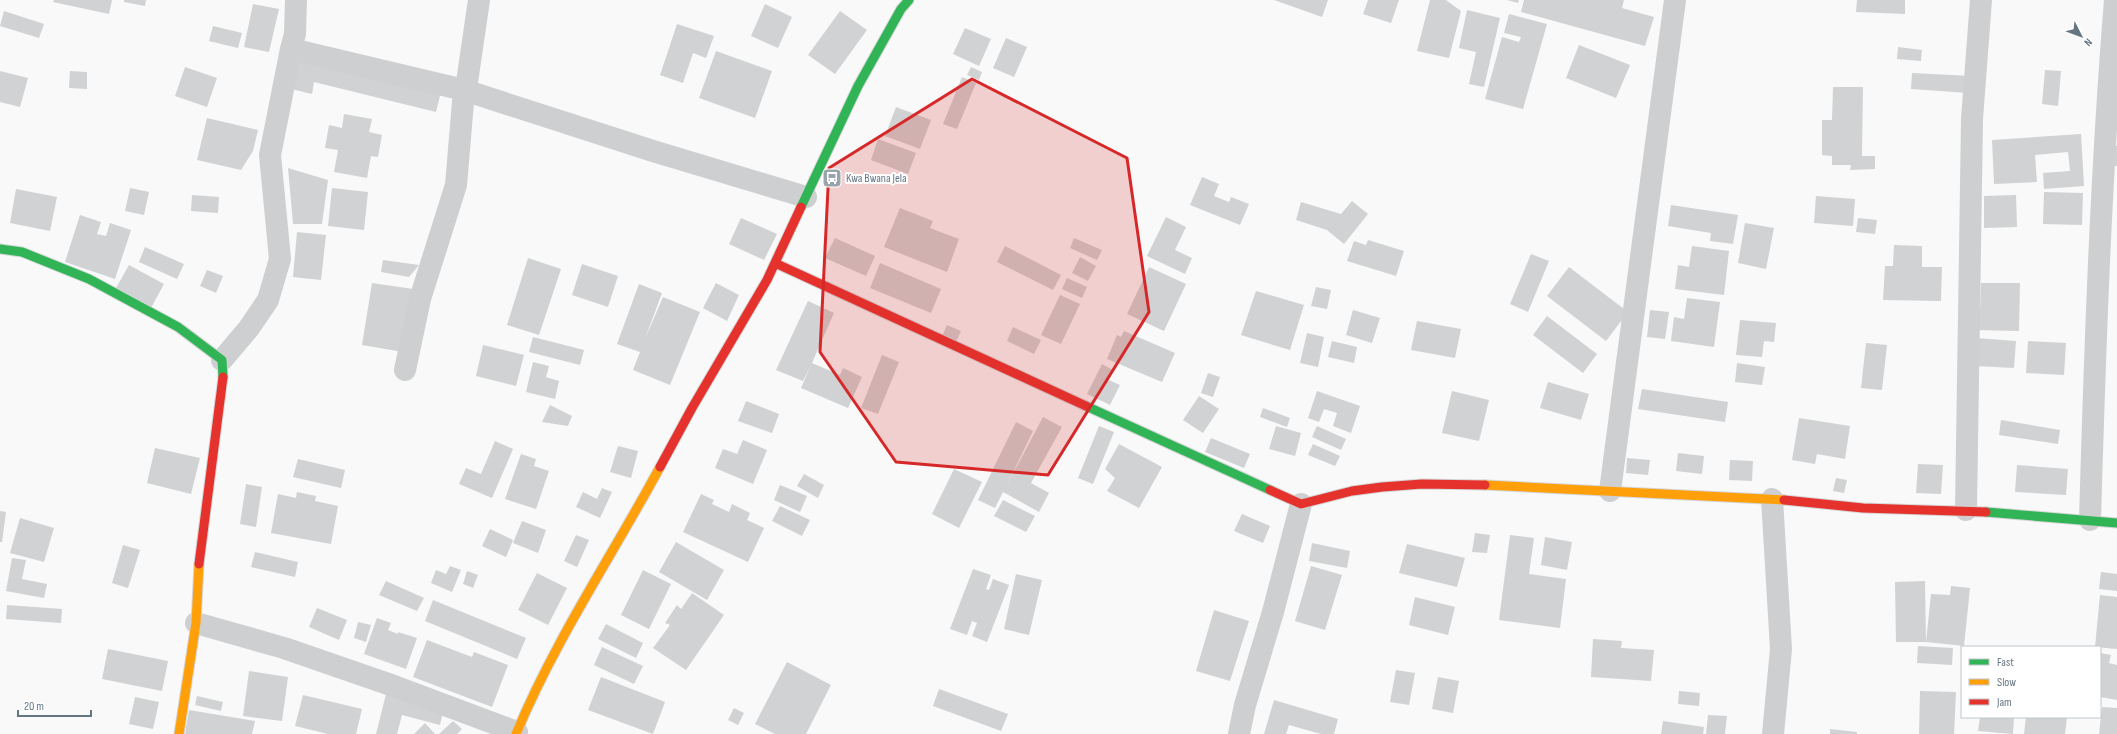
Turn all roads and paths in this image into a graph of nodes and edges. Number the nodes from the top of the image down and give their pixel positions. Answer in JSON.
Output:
{"nodes":[{"id":1,"x":296,"y":0,"type":"edge"},
{"id":2,"x":479,"y":0,"type":"edge"},
{"id":3,"x":909,"y":0,"type":"edge"},
{"id":4,"x":1675,"y":0,"type":"edge"},
{"id":5,"x":1981,"y":0,"type":"edge"},
{"id":6,"x":2115,"y":0,"type":"edge"},
{"id":7,"x":290,"y":49,"type":"junction"},
{"id":8,"x":464,"y":90,"type":"junction"},
{"id":9,"x":806,"y":197,"type":"junction"},
{"id":10,"x":0,"y":249,"type":"edge"},
{"id":11,"x":775,"y":263,"type":"junction"},
{"id":12,"x":222,"y":360,"type":"junction"},
{"id":13,"x":405,"y":370,"type":"dead end"},
{"id":14,"x":1610,"y":491,"type":"junction"},
{"id":15,"x":1772,"y":499,"type":"junction"},
{"id":16,"x":1301,"y":504,"type":"junction"},
{"id":17,"x":1966,"y":510,"type":"junction"},
{"id":18,"x":2090,"y":520,"type":"junction"},
{"id":19,"x":2117,"y":523,"type":"edge"},
{"id":20,"x":196,"y":623,"type":"junction"},
{"id":21,"x":516,"y":733,"type":"edge"},
{"id":22,"x":179,"y":734,"type":"edge"},
{"id":23,"x":1239,"y":734,"type":"edge"},
{"id":24,"x":1773,"y":734,"type":"edge"}],
"edges":[{"from":1,"to":7,"type":"street"},
{"from":2,"to":8,"type":"street"},
{"from":3,"to":9,"type":"street"},
{"from":4,"to":14,"type":"street"},
{"from":5,"to":17,"type":"street"},
{"from":6,"to":18,"type":"street"},
{"from":7,"to":8,"type":"street"},
{"from":7,"to":12,"type":"street"},
{"from":8,"to":9,"type":"street"},
{"from":8,"to":13,"type":"street"},
{"from":9,"to":11,"type":"street"},
{"from":10,"to":12,"type":"street"},
{"from":11,"to":16,"type":"street"},
{"from":11,"to":21,"type":"street"},
{"from":12,"to":20,"type":"street"},
{"from":14,"to":15,"type":"street"},
{"from":14,"to":16,"type":"street"},
{"from":15,"to":17,"type":"street"},
{"from":15,"to":24,"type":"street"},
{"from":16,"to":23,"type":"street"},
{"from":17,"to":18,"type":"street"},
{"from":18,"to":19,"type":"street"},
{"from":20,"to":21,"type":"street"},
{"from":20,"to":22,"type":"street"}]}
